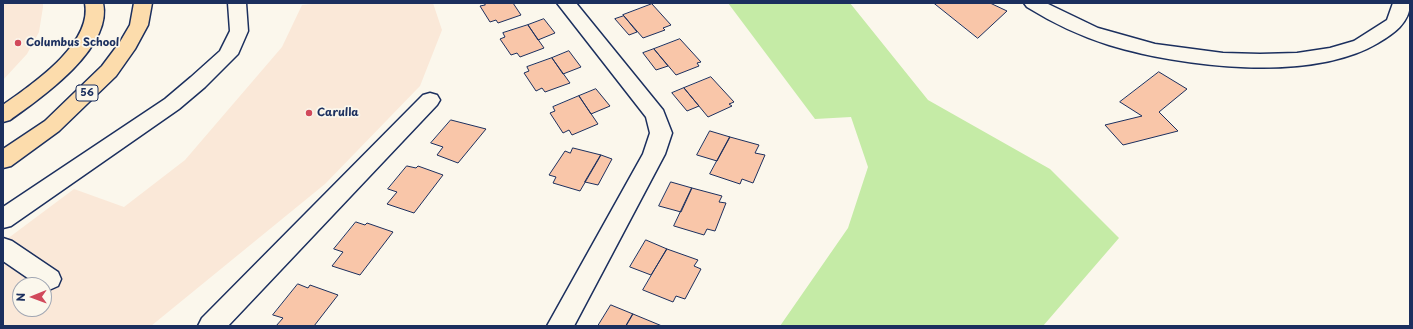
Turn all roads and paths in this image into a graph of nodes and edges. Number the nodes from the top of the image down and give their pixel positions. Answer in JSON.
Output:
{"nodes":[{"id":1,"x":94,"y":3,"type":"edge"},
{"id":2,"x":143,"y":3,"type":"edge"},
{"id":3,"x":237,"y":3,"type":"edge"},
{"id":4,"x":566,"y":3,"type":"edge"},
{"id":5,"x":1033,"y":3,"type":"edge"},
{"id":6,"x":1401,"y":3,"type":"edge"},
{"id":7,"x":430,"y":100,"type":"dead end"},
{"id":8,"x":3,"y":115,"type":"edge"},
{"id":9,"x":3,"y":160,"type":"edge"},
{"id":10,"x":3,"y":219,"type":"edge"},
{"id":11,"x":3,"y":248,"type":"edge"},
{"id":12,"x":46,"y":277,"type":"edge"},
{"id":13,"x":211,"y":326,"type":"edge"},
{"id":14,"x":560,"y":326,"type":"edge"}],
"edges":[{"from":1,"to":8,"type":"main road"},
{"from":2,"to":9,"type":"main road","number":"56"},
{"from":3,"to":10,"type":"street"},
{"from":4,"to":14,"type":"street"},
{"from":5,"to":6,"type":"street"},
{"from":7,"to":13,"type":"street"},
{"from":11,"to":12,"type":"street"}]}
